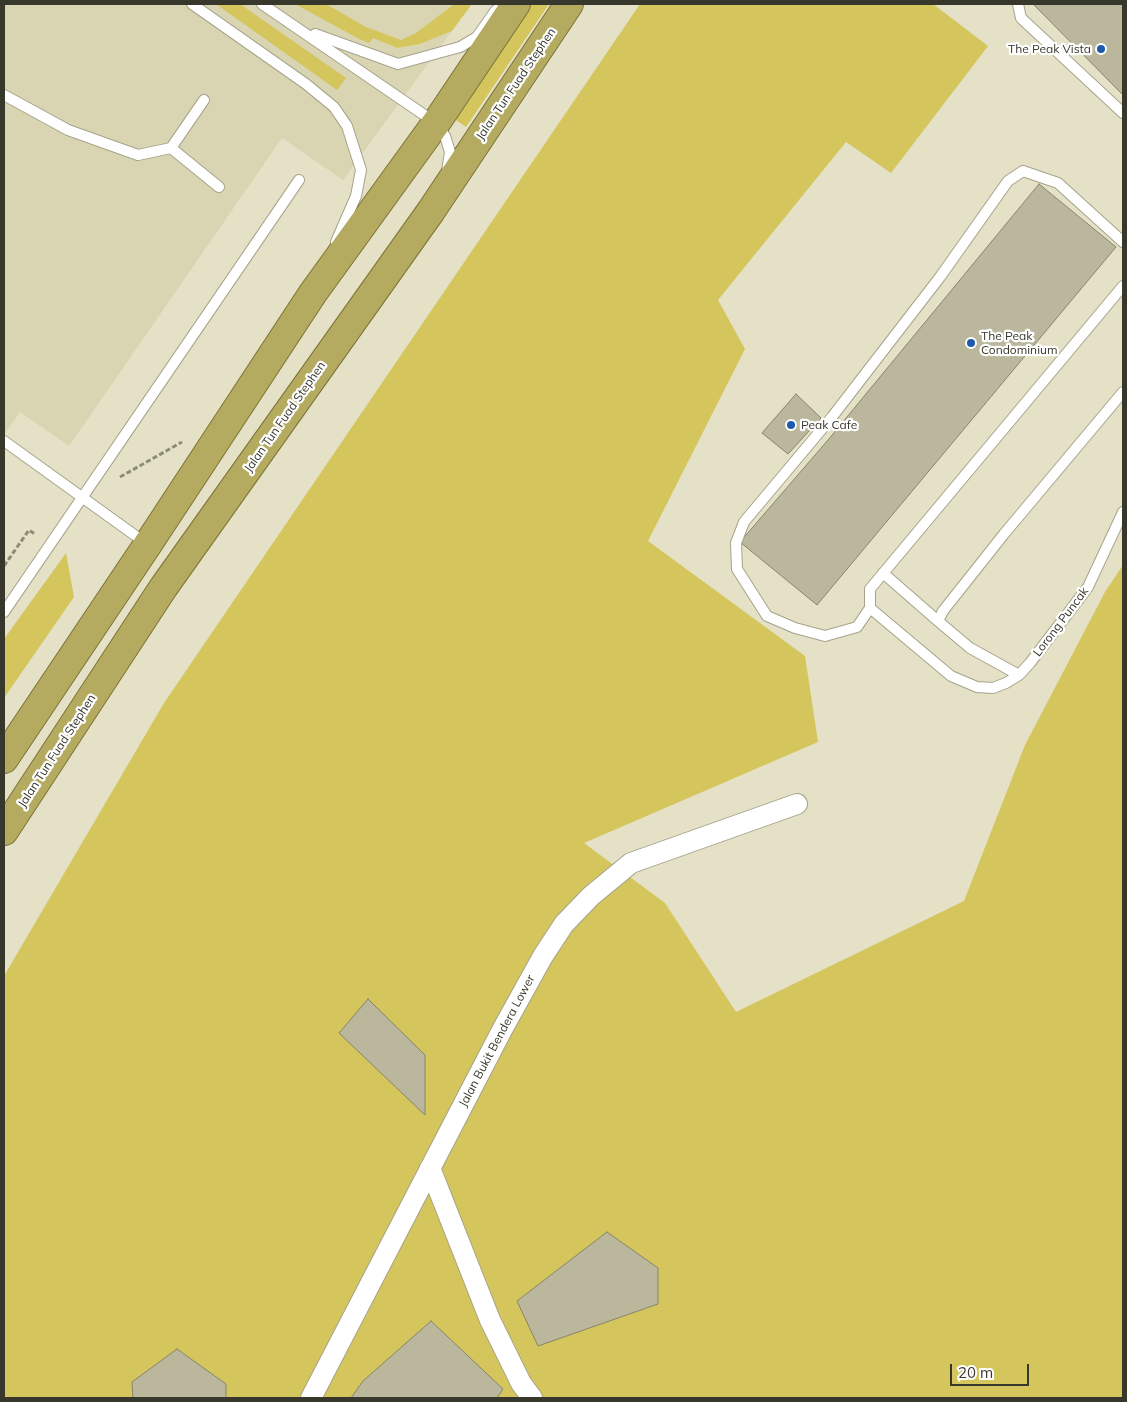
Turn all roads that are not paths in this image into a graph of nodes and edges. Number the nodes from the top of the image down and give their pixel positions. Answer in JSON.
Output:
{"nodes":[{"id":1,"x":192,"y":4,"type":"edge"},
{"id":2,"x":262,"y":4,"type":"edge"},
{"id":3,"x":500,"y":4,"type":"edge"},
{"id":4,"x":516,"y":4,"type":"edge"},
{"id":5,"x":569,"y":4,"type":"edge"},
{"id":6,"x":1018,"y":4,"type":"edge"},
{"id":7,"x":300,"y":29,"type":"junction"},
{"id":8,"x":4,"y":95,"type":"edge"},
{"id":9,"x":204,"y":100,"type":"dead end"},
{"id":10,"x":1123,"y":113,"type":"edge"},
{"id":11,"x":436,"y":123,"type":"junction"},
{"id":12,"x":171,"y":148,"type":"junction"},
{"id":13,"x":299,"y":180,"type":"dead end"},
{"id":14,"x":220,"y":187,"type":"dead end"},
{"id":15,"x":431,"y":211,"type":"junction"},
{"id":16,"x":1123,"y":242,"type":"edge"},
{"id":17,"x":1123,"y":286,"type":"edge"},
{"id":18,"x":313,"y":293,"type":"junction"},
{"id":19,"x":1123,"y":392,"type":"edge"},
{"id":20,"x":4,"y":441,"type":"edge"},
{"id":21,"x":82,"y":498,"type":"junction"},
{"id":22,"x":1123,"y":512,"type":"edge"},
{"id":23,"x":148,"y":544,"type":"junction"},
{"id":24,"x":883,"y":573,"type":"junction"},
{"id":25,"x":870,"y":608,"type":"junction"},
{"id":26,"x":4,"y":612,"type":"edge"},
{"id":27,"x":938,"y":621,"type":"junction"},
{"id":28,"x":1019,"y":675,"type":"junction"},
{"id":29,"x":4,"y":759,"type":"edge"},
{"id":30,"x":797,"y":804,"type":"dead end"},
{"id":31,"x":4,"y":831,"type":"edge"},
{"id":32,"x":430,"y":1168,"type":"junction"},
{"id":33,"x":312,"y":1398,"type":"edge"},
{"id":34,"x":532,"y":1398,"type":"edge"}],
"edges":[{"from":1,"to":18,"type":"lane"},
{"from":2,"to":7,"type":"lane"},
{"from":3,"to":7,"type":"lane"},
{"from":4,"to":11,"type":"highway"},
{"from":5,"to":15,"type":"highway","name":"Jalan Tun Fuad Stephen"},
{"from":6,"to":10,"type":"lane"},
{"from":7,"to":11,"type":"lane"},
{"from":8,"to":12,"type":"lane"},
{"from":9,"to":12,"type":"lane"},
{"from":11,"to":15,"type":"lane"},
{"from":11,"to":18,"type":"highway"},
{"from":12,"to":14,"type":"lane"},
{"from":13,"to":21,"type":"lane"},
{"from":15,"to":31,"type":"highway","name":"Jalan Tun Fuad Stephen"},
{"from":16,"to":25,"type":"lane"},
{"from":17,"to":24,"type":"lane"},
{"from":18,"to":23,"type":"highway"},
{"from":19,"to":27,"type":"lane"},
{"from":20,"to":21,"type":"lane"},
{"from":21,"to":23,"type":"lane"},
{"from":21,"to":26,"type":"lane"},
{"from":22,"to":28,"type":"lane","name":"Lorong Puncak"},
{"from":23,"to":29,"type":"highway"},
{"from":24,"to":25,"type":"lane"},
{"from":24,"to":27,"type":"lane"},
{"from":25,"to":28,"type":"lane"},
{"from":27,"to":28,"type":"lane"},
{"from":30,"to":32,"type":"street","name":"Jalan Bukit Bendera Lower"},
{"from":32,"to":33,"type":"street","name":"Jalan Bukit Bendera Lower"},
{"from":32,"to":34,"type":"street"}]}
